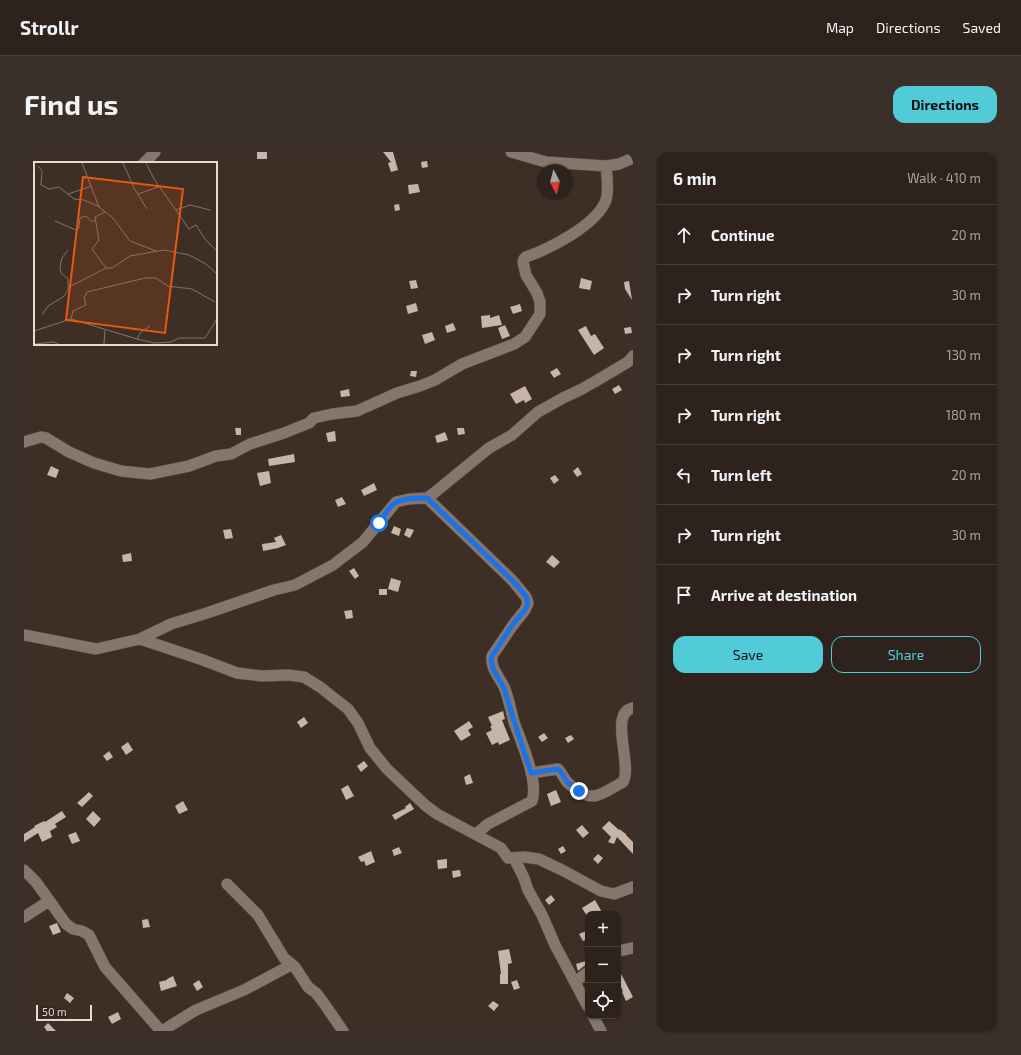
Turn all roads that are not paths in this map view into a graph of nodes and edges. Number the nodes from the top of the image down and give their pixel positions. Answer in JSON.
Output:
{"nodes":[{"id":1,"x":155,"y":152,"type":"edge"},
{"id":2,"x":511,"y":152,"type":"edge"},
{"id":3,"x":633,"y":158,"type":"edge"},
{"id":4,"x":145,"y":162,"type":"edge"},
{"id":5,"x":606,"y":166,"type":"junction"},
{"id":6,"x":633,"y":356,"type":"edge"},
{"id":7,"x":24,"y":442,"type":"edge"},
{"id":8,"x":427,"y":498,"type":"junction"},
{"id":9,"x":24,"y":635,"type":"edge"},
{"id":10,"x":140,"y":639,"type":"junction"},
{"id":11,"x":633,"y":708,"type":"edge"},
{"id":12,"x":531,"y":773,"type":"junction"},
{"id":13,"x":476,"y":834,"type":"junction"},
{"id":14,"x":508,"y":858,"type":"junction"},
{"id":15,"x":24,"y":870,"type":"edge"},
{"id":16,"x":227,"y":884,"type":"dead end"},
{"id":17,"x":633,"y":888,"type":"edge"},
{"id":18,"x":49,"y":901,"type":"junction"},
{"id":19,"x":24,"y":917,"type":"edge"},
{"id":20,"x":633,"y":948,"type":"edge"},
{"id":21,"x":621,"y":950,"type":"edge"},
{"id":22,"x":291,"y":965,"type":"junction"},
{"id":23,"x":585,"y":974,"type":"edge"},
{"id":24,"x":575,"y":982,"type":"junction"},
{"id":25,"x":585,"y":1000,"type":"edge"},
{"id":26,"x":595,"y":1019,"type":"edge"},
{"id":27,"x":162,"y":1031,"type":"edge"},
{"id":28,"x":343,"y":1031,"type":"edge"},
{"id":29,"x":601,"y":1031,"type":"edge"}],
"edges":[{"from":1,"to":4,"type":"street"},
{"from":2,"to":5,"type":"street"},
{"from":3,"to":5,"type":"street"},
{"from":5,"to":7,"type":"street"},
{"from":6,"to":8,"type":"street"},
{"from":8,"to":10,"type":"street"},
{"from":8,"to":12,"type":"street"},
{"from":9,"to":10,"type":"street"},
{"from":10,"to":13,"type":"street"},
{"from":11,"to":12,"type":"street"},
{"from":12,"to":13,"type":"street"},
{"from":13,"to":14,"type":"street"},
{"from":14,"to":17,"type":"street"},
{"from":14,"to":24,"type":"street"},
{"from":15,"to":18,"type":"street"},
{"from":16,"to":22,"type":"street"},
{"from":18,"to":19,"type":"street"},
{"from":18,"to":27,"type":"street"},
{"from":20,"to":21,"type":"street"},
{"from":22,"to":27,"type":"street"},
{"from":22,"to":28,"type":"street"},
{"from":23,"to":24,"type":"street"},
{"from":24,"to":25,"type":"street"},
{"from":26,"to":29,"type":"street"}]}
